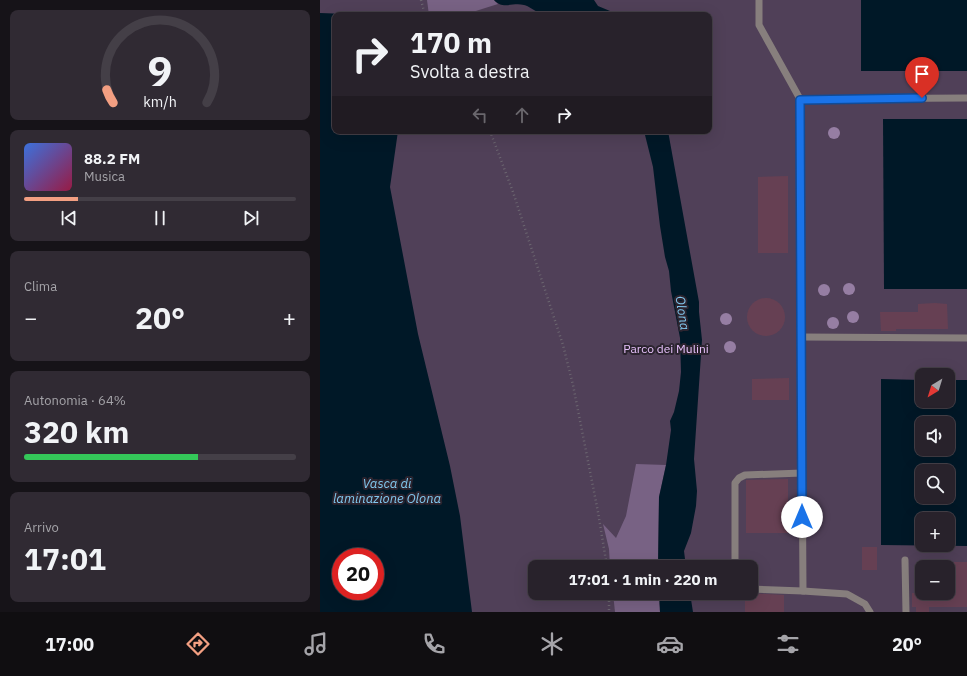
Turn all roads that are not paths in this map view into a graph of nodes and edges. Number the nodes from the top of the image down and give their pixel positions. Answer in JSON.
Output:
{"nodes":[{"id":1,"x":759,"y":0,"type":"edge"},
{"id":2,"x":967,"y":98,"type":"edge"},
{"id":3,"x":800,"y":100,"type":"junction"},
{"id":4,"x":801,"y":337,"type":"junction"},
{"id":5,"x":967,"y":338,"type":"edge"},
{"id":6,"x":802,"y":473,"type":"junction"},
{"id":7,"x":735,"y":560,"type":"edge"},
{"id":8,"x":906,"y":560,"type":"dead end"},
{"id":9,"x":758,"y":589,"type":"edge"},
{"id":10,"x":803,"y":590,"type":"junction"},
{"id":11,"x":870,"y":612,"type":"edge"},
{"id":12,"x":906,"y":612,"type":"edge"}],
"edges":[{"from":1,"to":3,"type":"lane"},
{"from":2,"to":3,"type":"lane"},
{"from":3,"to":4,"type":"lane"},
{"from":4,"to":5,"type":"lane"},
{"from":4,"to":6,"type":"lane"},
{"from":6,"to":7,"type":"lane"},
{"from":6,"to":10,"type":"lane"},
{"from":8,"to":12,"type":"lane"},
{"from":9,"to":10,"type":"lane"},
{"from":10,"to":11,"type":"lane"}]}
